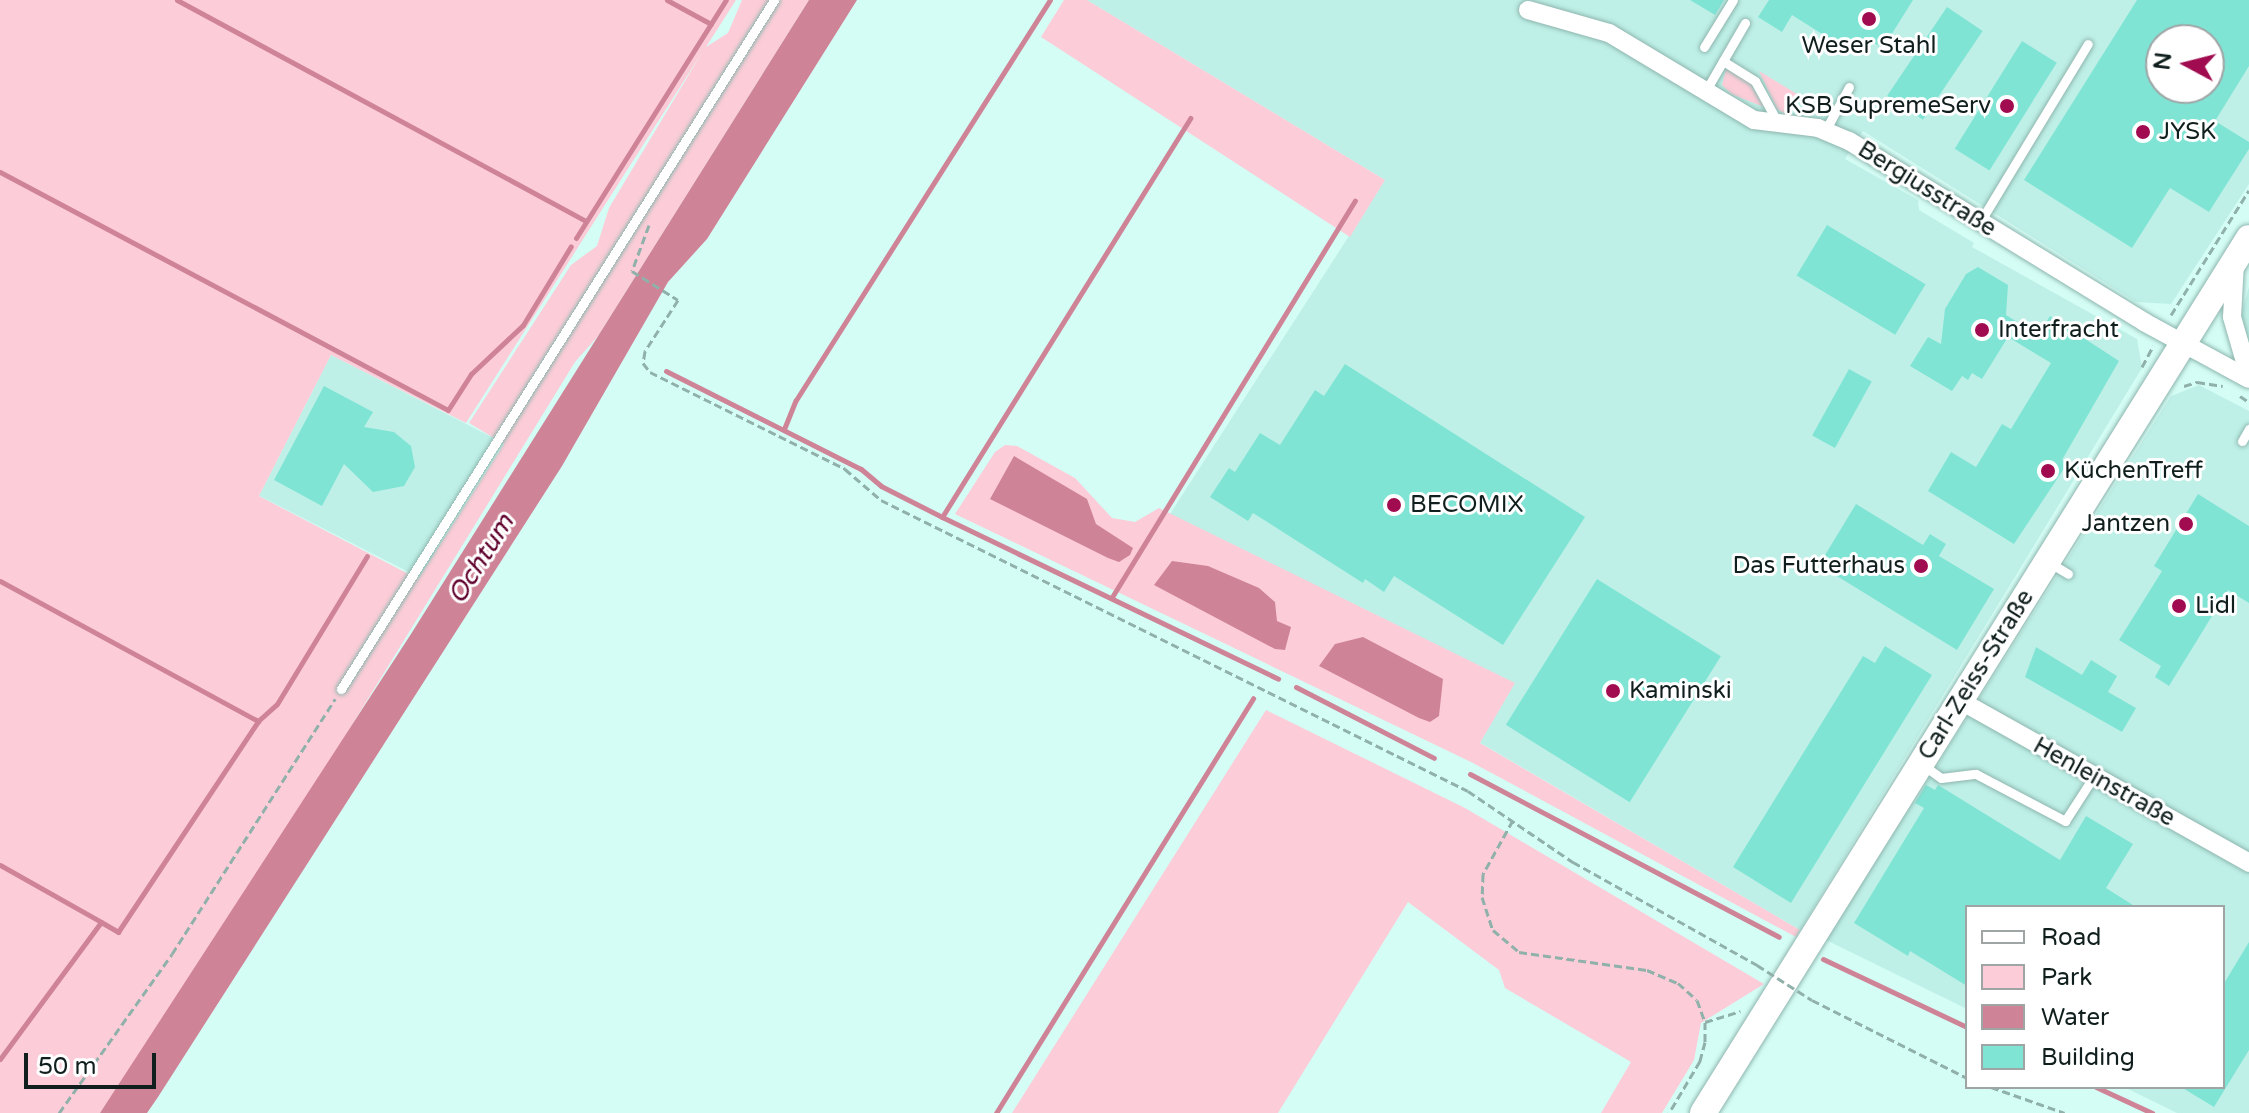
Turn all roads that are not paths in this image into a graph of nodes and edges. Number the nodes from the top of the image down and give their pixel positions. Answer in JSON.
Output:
{"nodes":[{"id":1,"x":774,"y":0,"type":"edge"},
{"id":2,"x":1733,"y":0,"type":"edge"},
{"id":3,"x":1528,"y":10,"type":"dead end"},
{"id":4,"x":1745,"y":23,"type":"dead end"},
{"id":5,"x":2088,"y":44,"type":"dead end"},
{"id":6,"x":1704,"y":47,"type":"dead end"},
{"id":7,"x":1723,"y":61,"type":"junction"},
{"id":8,"x":1849,"y":87,"type":"dead end"},
{"id":9,"x":1705,"y":92,"type":"junction"},
{"id":10,"x":1778,"y":123,"type":"junction"},
{"id":11,"x":1825,"y":131,"type":"junction"},
{"id":12,"x":1980,"y":222,"type":"junction"},
{"id":13,"x":2249,"y":238,"type":"edge"},
{"id":14,"x":2235,"y":261,"type":"junction"},
{"id":15,"x":2173,"y":336,"type":"junction"},
{"id":16,"x":2249,"y":378,"type":"edge"},
{"id":17,"x":2249,"y":429,"type":"edge"},
{"id":18,"x":2242,"y":441,"type":"dead end"},
{"id":19,"x":341,"y":689,"type":"road end"},
{"id":20,"x":1959,"y":700,"type":"junction"},
{"id":21,"x":1921,"y":763,"type":"junction"},
{"id":22,"x":2094,"y":776,"type":"junction"},
{"id":23,"x":2249,"y":863,"type":"edge"},
{"id":24,"x":1703,"y":1113,"type":"edge"}],
"edges":[{"from":1,"to":19,"type":"lane"},
{"from":2,"to":6,"type":"lane"},
{"from":3,"to":9,"type":"street","name":"Bergiusstraße"},
{"from":4,"to":7,"type":"lane"},
{"from":5,"to":12,"type":"lane"},
{"from":7,"to":9,"type":"lane"},
{"from":7,"to":10,"type":"lane"},
{"from":8,"to":11,"type":"lane"},
{"from":9,"to":10,"type":"street","name":"Bergiusstraße"},
{"from":10,"to":11,"type":"street","name":"Bergiusstraße"},
{"from":11,"to":12,"type":"street","name":"Bergiusstraße"},
{"from":12,"to":15,"type":"street","name":"Bergiusstraße"},
{"from":13,"to":14,"type":"main road","name":"Carl-Zeiss-Straße"},
{"from":14,"to":15,"type":"main road","name":"Carl-Zeiss-Straße"},
{"from":14,"to":16,"type":"street"},
{"from":15,"to":16,"type":"street"},
{"from":15,"to":20,"type":"main road","name":"Carl-Zeiss-Straße"},
{"from":17,"to":18,"type":"lane"},
{"from":20,"to":21,"type":"main road","name":"Carl-Zeiss-Straße"},
{"from":20,"to":22,"type":"street","name":"Henleinstraße"},
{"from":21,"to":22,"type":"lane"},
{"from":21,"to":24,"type":"main road","name":"Carl-Zeiss-Straße"},
{"from":22,"to":23,"type":"street","name":"Henleinstraße"}]}
